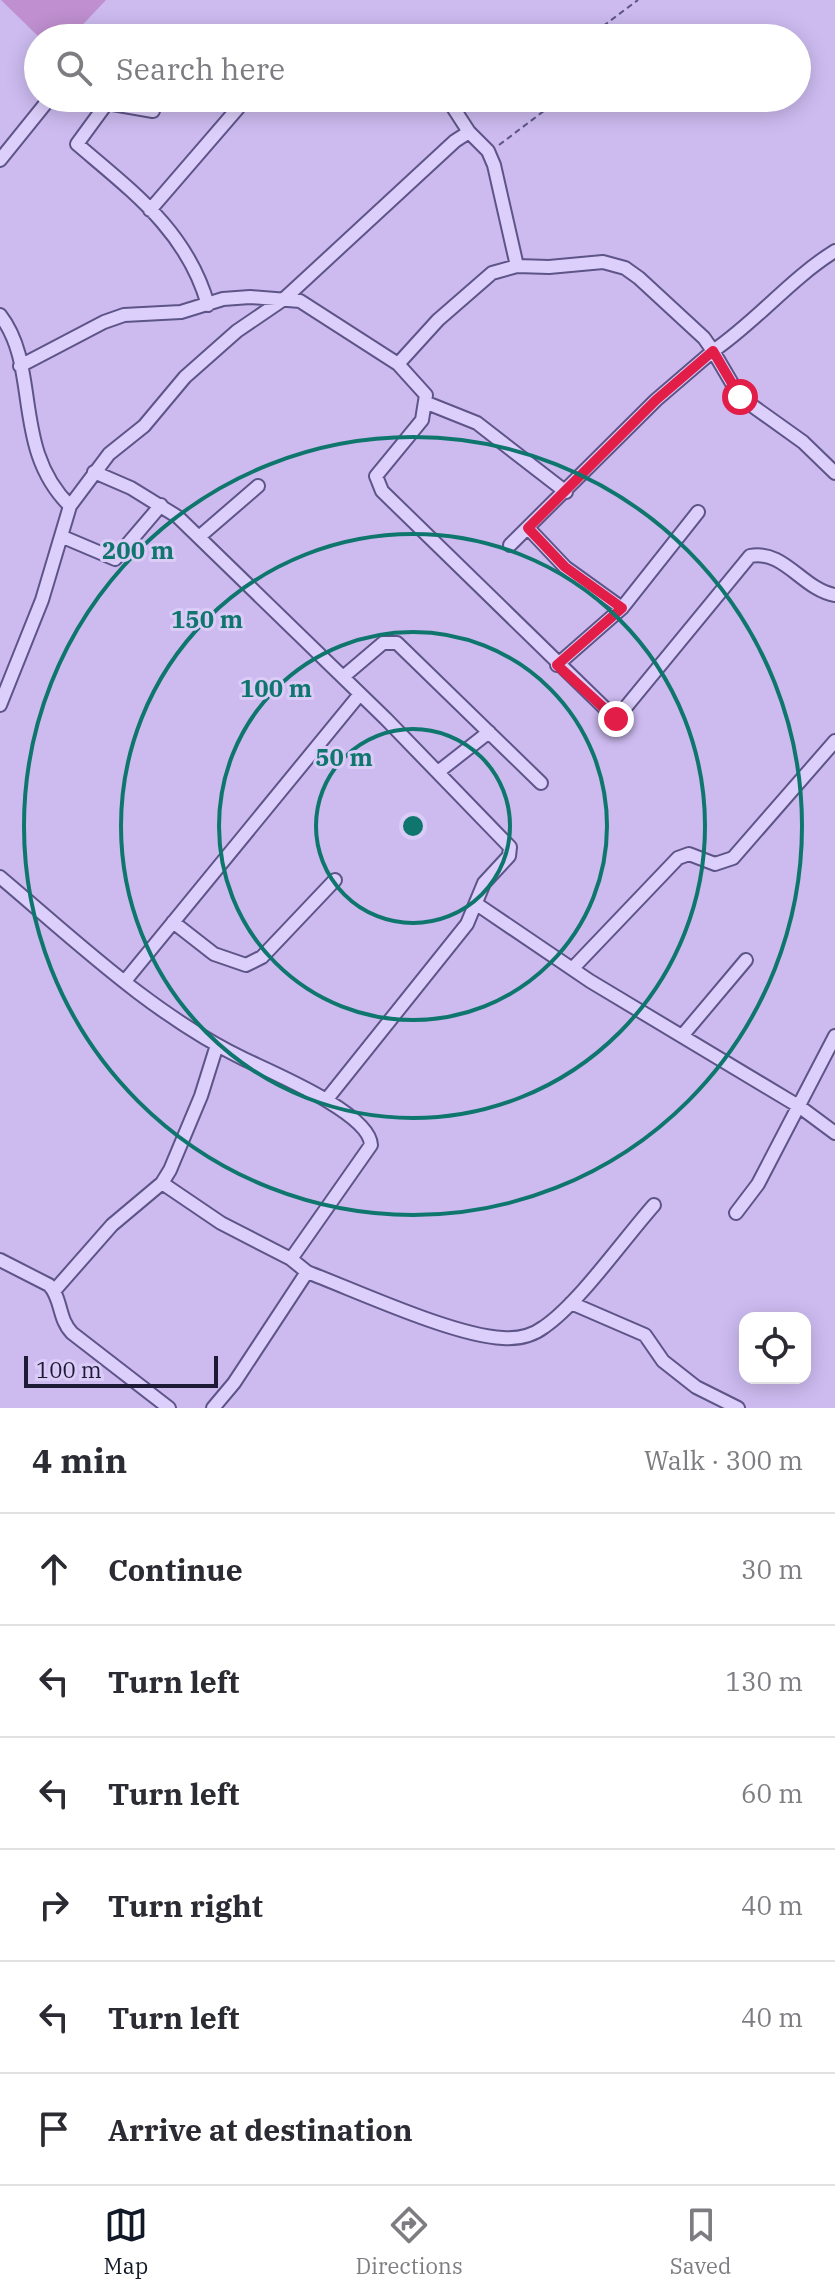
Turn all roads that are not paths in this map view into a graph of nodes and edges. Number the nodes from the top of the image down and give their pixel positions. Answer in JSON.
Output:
{"nodes":[{"id":1,"x":39,"y":112,"type":"edge"},
{"id":2,"x":96,"y":112,"type":"edge"},
{"id":3,"x":235,"y":112,"type":"edge"},
{"id":4,"x":456,"y":112,"type":"edge"},
{"id":5,"x":469,"y":132,"type":"junction"},
{"id":6,"x":0,"y":160,"type":"edge"},
{"id":7,"x":150,"y":210,"type":"junction"},
{"id":8,"x":835,"y":251,"type":"edge"},
{"id":9,"x":517,"y":266,"type":"junction"},
{"id":10,"x":284,"y":299,"type":"junction"},
{"id":11,"x":208,"y":305,"type":"junction"},
{"id":12,"x":0,"y":315,"type":"edge"},
{"id":13,"x":713,"y":351,"type":"junction"},
{"id":14,"x":398,"y":364,"type":"junction"},
{"id":15,"x":20,"y":366,"type":"junction"},
{"id":16,"x":427,"y":403,"type":"junction"},
{"id":17,"x":94,"y":472,"type":"junction"},
{"id":18,"x":835,"y":473,"type":"edge"},
{"id":19,"x":258,"y":486,"type":"dead end"},
{"id":20,"x":566,"y":492,"type":"junction"},
{"id":21,"x":161,"y":505,"type":"junction"},
{"id":22,"x":70,"y":506,"type":"junction"},
{"id":23,"x":698,"y":512,"type":"dead end"},
{"id":24,"x":528,"y":528,"type":"junction"},
{"id":25,"x":63,"y":537,"type":"junction"},
{"id":26,"x":199,"y":537,"type":"junction"},
{"id":27,"x":510,"y":545,"type":"dead end"},
{"id":28,"x":835,"y":595,"type":"edge"},
{"id":29,"x":622,"y":608,"type":"junction"},
{"id":30,"x":557,"y":665,"type":"junction"},
{"id":31,"x":343,"y":677,"type":"junction"},
{"id":32,"x":360,"y":694,"type":"junction"},
{"id":33,"x":0,"y":705,"type":"edge"},
{"id":34,"x":489,"y":732,"type":"junction"},
{"id":35,"x":835,"y":741,"type":"edge"},
{"id":36,"x":438,"y":772,"type":"junction"},
{"id":37,"x":541,"y":783,"type":"dead end"},
{"id":38,"x":0,"y":877,"type":"edge"},
{"id":39,"x":335,"y":880,"type":"dead end"},
{"id":40,"x":478,"y":905,"type":"junction"},
{"id":41,"x":173,"y":922,"type":"junction"},
{"id":42,"x":746,"y":960,"type":"dead end"},
{"id":43,"x":573,"y":968,"type":"junction"},
{"id":44,"x":125,"y":981,"type":"junction"},
{"id":45,"x":682,"y":1036,"type":"junction"},
{"id":46,"x":835,"y":1036,"type":"edge"},
{"id":47,"x":217,"y":1045,"type":"junction"},
{"id":48,"x":327,"y":1099,"type":"junction"},
{"id":49,"x":800,"y":1107,"type":"junction"},
{"id":50,"x":835,"y":1133,"type":"edge"},
{"id":51,"x":162,"y":1183,"type":"junction"},
{"id":52,"x":654,"y":1205,"type":"dead end"},
{"id":53,"x":736,"y":1213,"type":"dead end"},
{"id":54,"x":291,"y":1259,"type":"junction"},
{"id":55,"x":0,"y":1260,"type":"edge"},
{"id":56,"x":307,"y":1272,"type":"junction"},
{"id":57,"x":54,"y":1291,"type":"junction"},
{"id":58,"x":571,"y":1303,"type":"junction"},
{"id":59,"x":169,"y":1408,"type":"edge"},
{"id":60,"x":213,"y":1408,"type":"edge"},
{"id":61,"x":738,"y":1408,"type":"edge"}],
"edges":[{"from":1,"to":6,"type":"street"},
{"from":2,"to":7,"type":"street"},
{"from":3,"to":7,"type":"street"},
{"from":4,"to":5,"type":"street"},
{"from":5,"to":9,"type":"street"},
{"from":5,"to":10,"type":"street"},
{"from":7,"to":11,"type":"street"},
{"from":8,"to":13,"type":"street"},
{"from":9,"to":13,"type":"street"},
{"from":9,"to":14,"type":"street"},
{"from":10,"to":11,"type":"street"},
{"from":10,"to":14,"type":"street"},
{"from":10,"to":17,"type":"street"},
{"from":11,"to":15,"type":"street"},
{"from":12,"to":15,"type":"street"},
{"from":13,"to":18,"type":"street"},
{"from":13,"to":20,"type":"street"},
{"from":14,"to":16,"type":"street"},
{"from":15,"to":22,"type":"street"},
{"from":16,"to":20,"type":"street"},
{"from":16,"to":30,"type":"street"},
{"from":17,"to":21,"type":"street"},
{"from":17,"to":22,"type":"street"},
{"from":19,"to":26,"type":"street"},
{"from":20,"to":24,"type":"street"},
{"from":21,"to":25,"type":"street"},
{"from":21,"to":26,"type":"street"},
{"from":22,"to":25,"type":"street"},
{"from":23,"to":29,"type":"street"},
{"from":24,"to":27,"type":"street"},
{"from":24,"to":29,"type":"street"},
{"from":25,"to":33,"type":"street"},
{"from":26,"to":31,"type":"street"},
{"from":28,"to":30,"type":"street"},
{"from":29,"to":30,"type":"street"},
{"from":31,"to":32,"type":"street"},
{"from":31,"to":34,"type":"street"},
{"from":32,"to":36,"type":"street"},
{"from":32,"to":41,"type":"street"},
{"from":34,"to":36,"type":"street"},
{"from":34,"to":37,"type":"street"},
{"from":35,"to":43,"type":"street"},
{"from":36,"to":40,"type":"street"},
{"from":38,"to":44,"type":"street"},
{"from":39,"to":41,"type":"street"},
{"from":40,"to":43,"type":"street"},
{"from":40,"to":48,"type":"street"},
{"from":41,"to":44,"type":"street"},
{"from":42,"to":45,"type":"street"},
{"from":43,"to":45,"type":"street"},
{"from":44,"to":47,"type":"street"},
{"from":45,"to":49,"type":"street"},
{"from":46,"to":49,"type":"street"},
{"from":47,"to":48,"type":"street"},
{"from":47,"to":51,"type":"street"},
{"from":48,"to":54,"type":"street"},
{"from":49,"to":50,"type":"street"},
{"from":49,"to":53,"type":"street"},
{"from":51,"to":54,"type":"street"},
{"from":51,"to":57,"type":"street"},
{"from":52,"to":58,"type":"street"},
{"from":54,"to":56,"type":"street"},
{"from":55,"to":57,"type":"street"},
{"from":56,"to":58,"type":"street"},
{"from":56,"to":60,"type":"street"},
{"from":57,"to":59,"type":"street"},
{"from":58,"to":61,"type":"street"}]}
